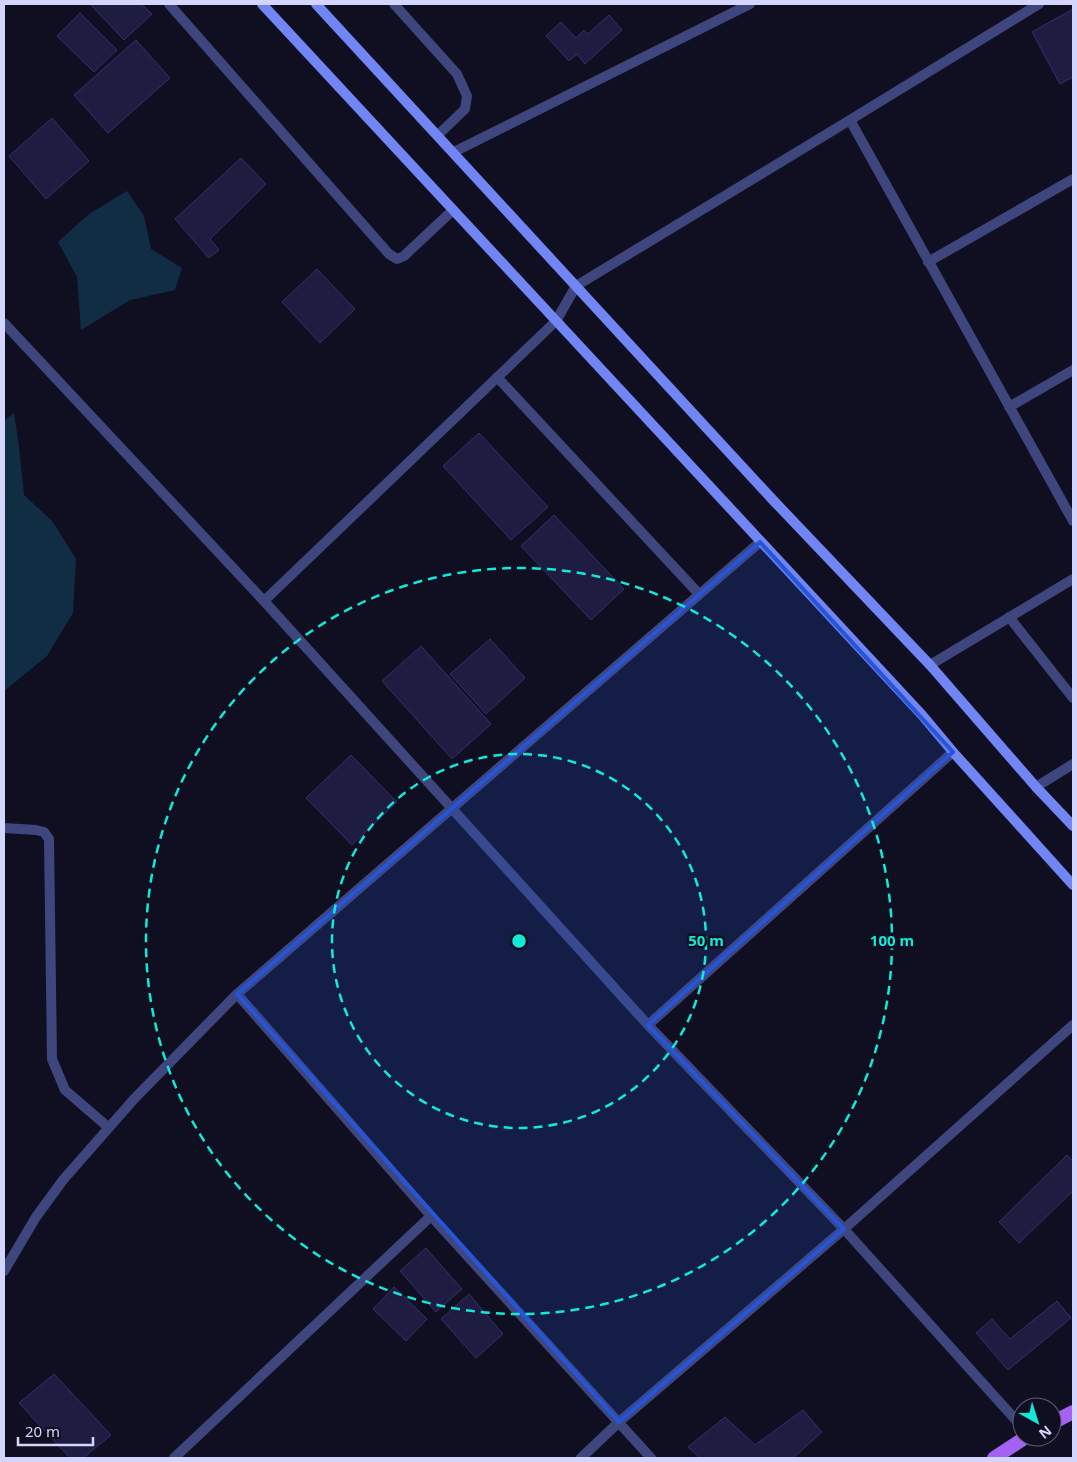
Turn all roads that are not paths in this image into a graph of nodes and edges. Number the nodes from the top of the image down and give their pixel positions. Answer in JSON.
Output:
{"nodes":[{"id":1,"x":169,"y":4,"type":"edge"},
{"id":2,"x":262,"y":4,"type":"edge"},
{"id":3,"x":316,"y":4,"type":"edge"},
{"id":4,"x":394,"y":4,"type":"edge"},
{"id":5,"x":750,"y":4,"type":"edge"},
{"id":6,"x":1039,"y":4,"type":"edge"},
{"id":7,"x":1024,"y":7,"type":"edge"},
{"id":8,"x":850,"y":120,"type":"junction"},
{"id":9,"x":438,"y":135,"type":"junction"},
{"id":10,"x":454,"y":152,"type":"junction"},
{"id":11,"x":1073,"y":179,"type":"edge"},
{"id":12,"x":453,"y":210,"type":"junction"},
{"id":13,"x":928,"y":262,"type":"junction"},
{"id":14,"x":576,"y":286,"type":"junction"},
{"id":15,"x":556,"y":322,"type":"junction"},
{"id":16,"x":4,"y":323,"type":"edge"},
{"id":17,"x":1073,"y":370,"type":"edge"},
{"id":18,"x":497,"y":377,"type":"junction"},
{"id":19,"x":1009,"y":407,"type":"junction"},
{"id":20,"x":1073,"y":521,"type":"edge"},
{"id":21,"x":760,"y":542,"type":"junction"},
{"id":22,"x":1073,"y":579,"type":"edge"},
{"id":23,"x":699,"y":594,"type":"junction"},
{"id":24,"x":264,"y":601,"type":"junction"},
{"id":25,"x":1009,"y":617,"type":"junction"},
{"id":26,"x":930,"y":665,"type":"junction"},
{"id":27,"x":1073,"y":698,"type":"edge"},
{"id":28,"x":953,"y":752,"type":"junction"},
{"id":29,"x":1073,"y":764,"type":"edge"},
{"id":30,"x":1036,"y":787,"type":"junction"},
{"id":31,"x":451,"y":810,"type":"junction"},
{"id":32,"x":1073,"y":826,"type":"edge"},
{"id":33,"x":4,"y":828,"type":"edge"},
{"id":34,"x":1073,"y":884,"type":"edge"},
{"id":35,"x":237,"y":994,"type":"junction"},
{"id":36,"x":648,"y":1025,"type":"junction"},
{"id":37,"x":1073,"y":1025,"type":"edge"},
{"id":38,"x":108,"y":1127,"type":"junction"},
{"id":39,"x":431,"y":1216,"type":"junction"},
{"id":40,"x":844,"y":1229,"type":"junction"},
{"id":41,"x":4,"y":1271,"type":"edge"},
{"id":42,"x":1012,"y":1416,"type":"edge"},
{"id":43,"x":619,"y":1422,"type":"junction"},
{"id":44,"x":1012,"y":1446,"type":"edge"},
{"id":45,"x":174,"y":1458,"type":"edge"},
{"id":46,"x":581,"y":1458,"type":"edge"},
{"id":47,"x":651,"y":1458,"type":"edge"},
{"id":48,"x":994,"y":1458,"type":"edge"}],
"edges":[{"from":1,"to":12,"type":"street"},
{"from":2,"to":12,"type":"main road"},
{"from":3,"to":9,"type":"main road"},
{"from":4,"to":9,"type":"street"},
{"from":5,"to":10,"type":"street"},
{"from":6,"to":7,"type":"street"},
{"from":7,"to":8,"type":"street"},
{"from":8,"to":13,"type":"street"},
{"from":8,"to":14,"type":"street"},
{"from":9,"to":10,"type":"main road"},
{"from":10,"to":14,"type":"main road"},
{"from":11,"to":13,"type":"street"},
{"from":12,"to":15,"type":"main road"},
{"from":13,"to":19,"type":"street"},
{"from":14,"to":15,"type":"street"},
{"from":14,"to":26,"type":"main road"},
{"from":15,"to":18,"type":"street"},
{"from":15,"to":21,"type":"main road"},
{"from":16,"to":24,"type":"street"},
{"from":17,"to":19,"type":"street"},
{"from":18,"to":23,"type":"street"},
{"from":18,"to":24,"type":"street"},
{"from":19,"to":20,"type":"street"},
{"from":21,"to":23,"type":"street"},
{"from":21,"to":28,"type":"main road"},
{"from":22,"to":25,"type":"street"},
{"from":23,"to":31,"type":"street"},
{"from":24,"to":31,"type":"street"},
{"from":25,"to":26,"type":"street"},
{"from":25,"to":27,"type":"street"},
{"from":26,"to":30,"type":"main road"},
{"from":28,"to":34,"type":"main road"},
{"from":28,"to":36,"type":"street"},
{"from":29,"to":30,"type":"street"},
{"from":30,"to":32,"type":"main road"},
{"from":31,"to":35,"type":"street"},
{"from":31,"to":36,"type":"street"},
{"from":33,"to":38,"type":"street"},
{"from":35,"to":38,"type":"street"},
{"from":35,"to":39,"type":"street"},
{"from":36,"to":40,"type":"street"},
{"from":37,"to":40,"type":"street"},
{"from":38,"to":41,"type":"street"},
{"from":39,"to":43,"type":"street"},
{"from":39,"to":45,"type":"street"},
{"from":40,"to":42,"type":"street"},
{"from":40,"to":43,"type":"street"},
{"from":43,"to":46,"type":"street"},
{"from":43,"to":47,"type":"street"},
{"from":44,"to":48,"type":"main road"}]}
